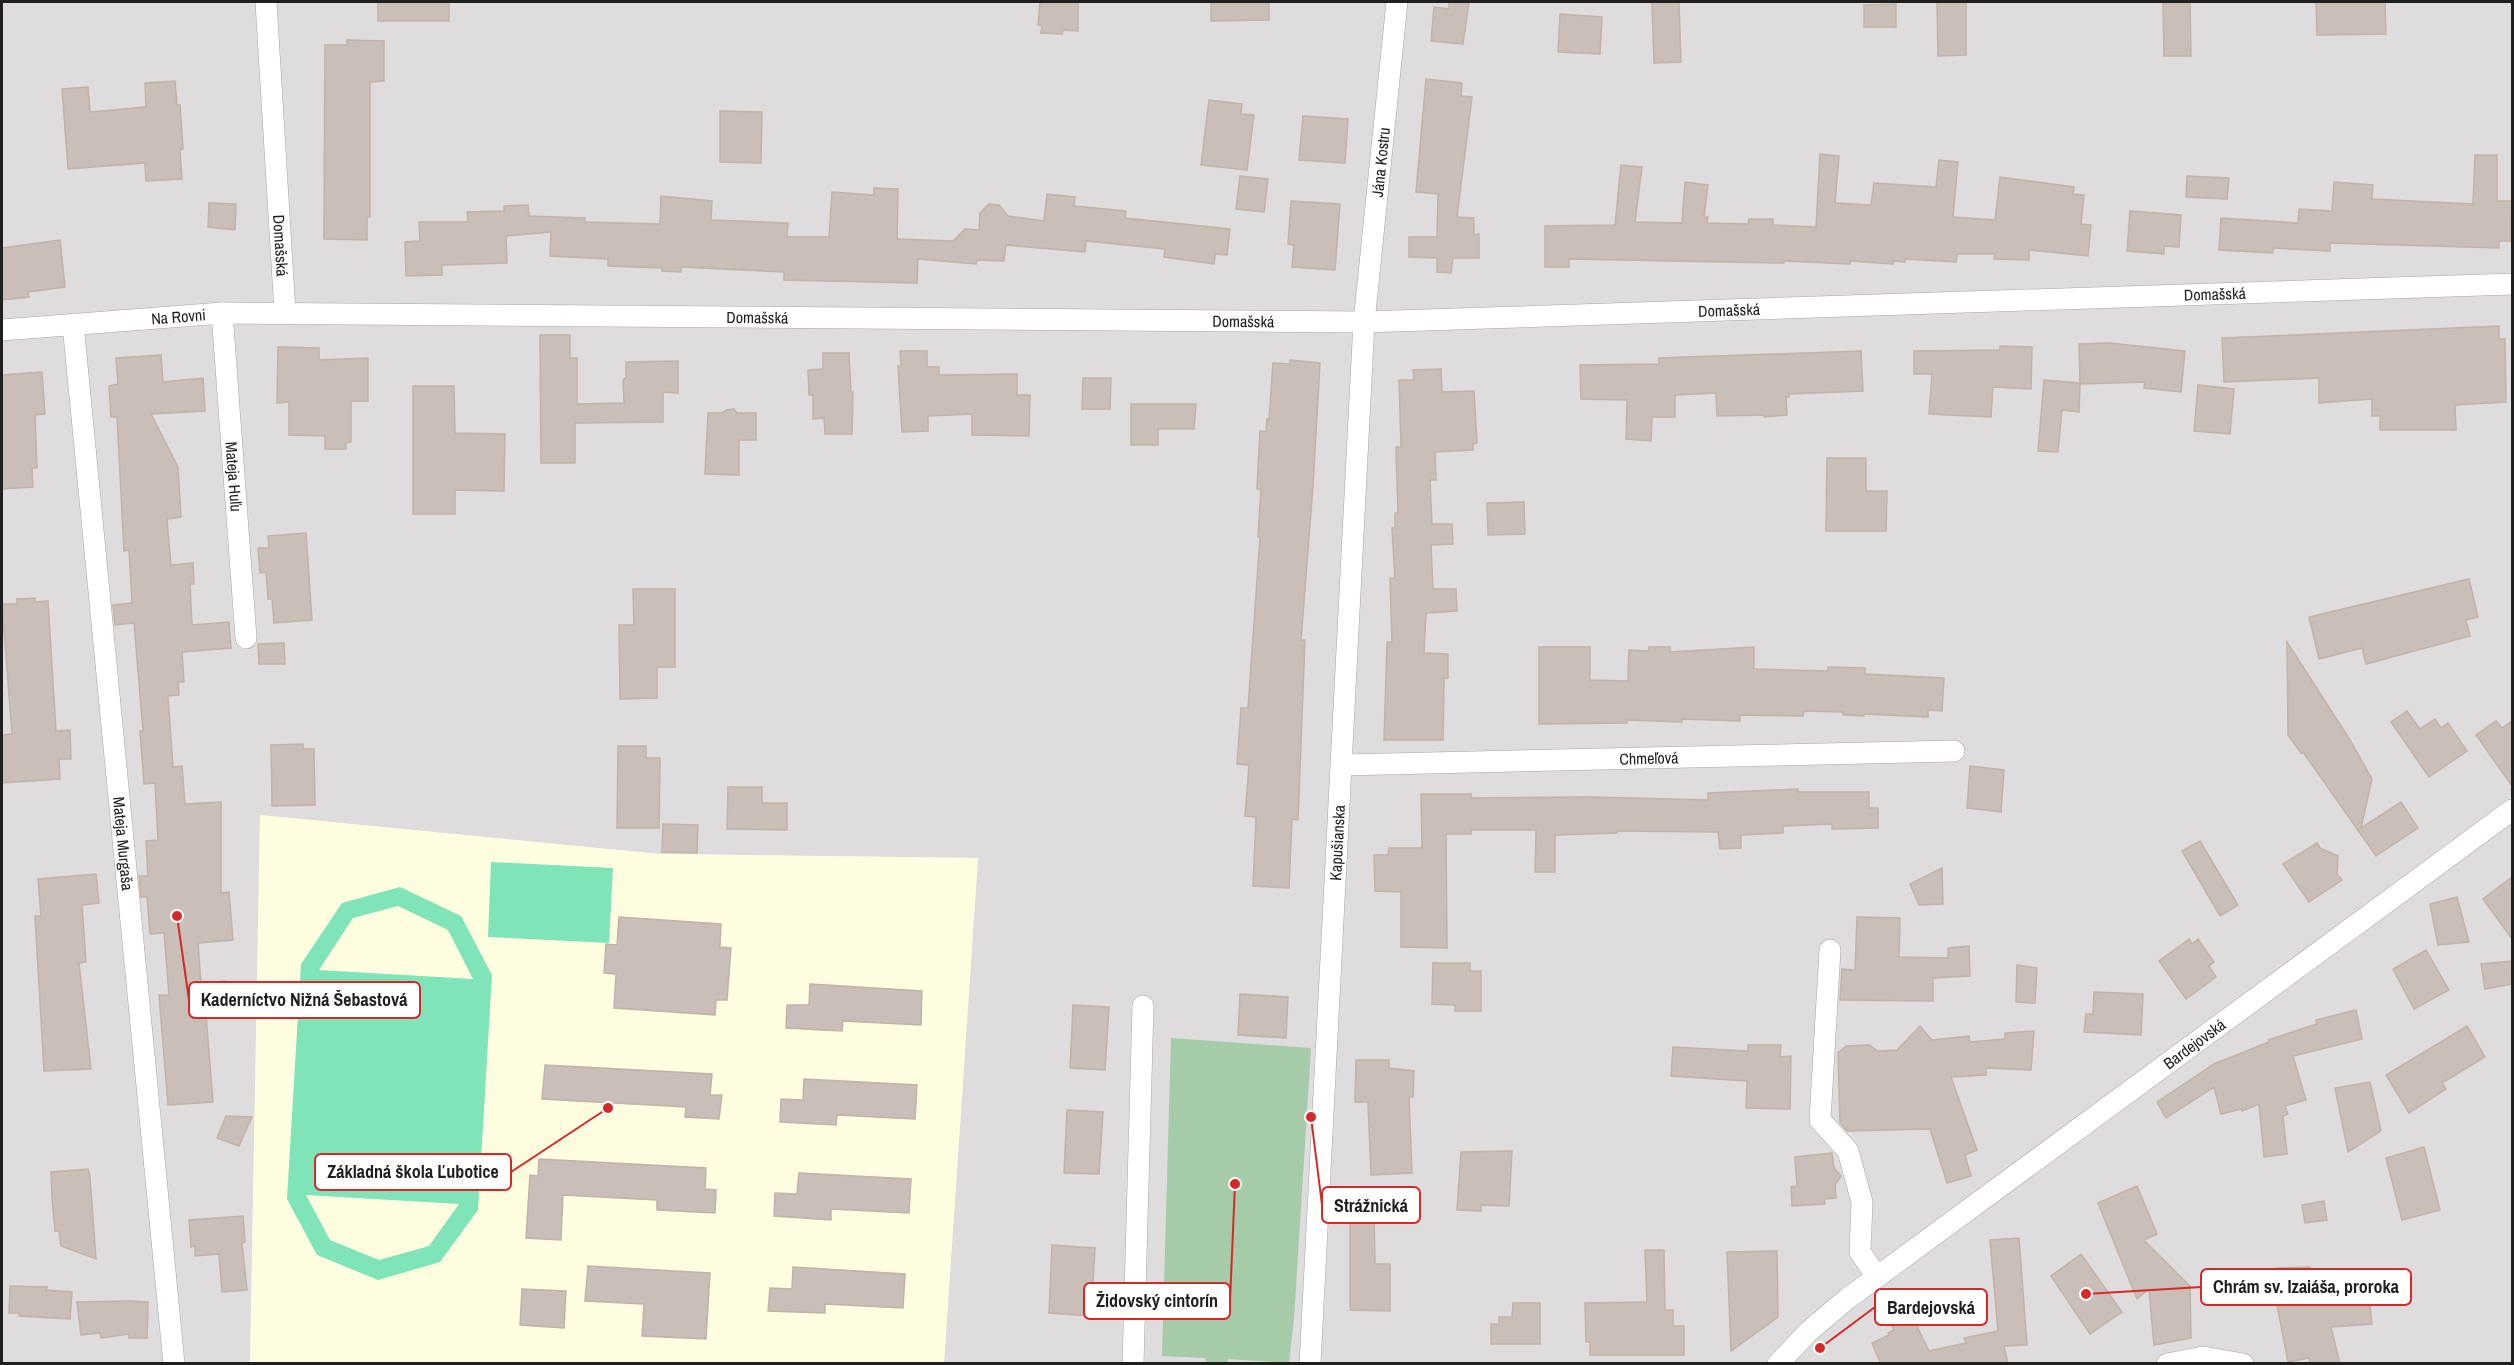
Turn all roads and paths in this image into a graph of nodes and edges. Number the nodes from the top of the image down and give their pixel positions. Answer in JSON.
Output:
{"nodes":[{"id":1,"x":266,"y":2,"type":"edge"},
{"id":2,"x":1397,"y":2,"type":"edge"},
{"id":3,"x":2512,"y":284,"type":"edge"},
{"id":4,"x":222,"y":313,"type":"junction"},
{"id":5,"x":285,"y":313,"type":"junction"},
{"id":6,"x":1364,"y":322,"type":"junction"},
{"id":7,"x":73,"y":324,"type":"junction"},
{"id":8,"x":2,"y":330,"type":"edge"},
{"id":9,"x":246,"y":638,"type":"dead end"},
{"id":10,"x":1954,"y":751,"type":"dead end"},
{"id":11,"x":1343,"y":765,"type":"junction"},
{"id":12,"x":2512,"y":810,"type":"edge"},
{"id":13,"x":1830,"y":950,"type":"dead end"},
{"id":14,"x":1143,"y":1006,"type":"dead end"},
{"id":15,"x":1877,"y":1277,"type":"junction"},
{"id":16,"x":174,"y":1364,"type":"edge"},
{"id":17,"x":1133,"y":1364,"type":"edge"},
{"id":18,"x":1310,"y":1364,"type":"edge"},
{"id":19,"x":1778,"y":1364,"type":"edge"},
{"id":20,"x":2167,"y":1364,"type":"edge"},
{"id":21,"x":2243,"y":1364,"type":"edge"}],
"edges":[{"from":1,"to":5,"type":"street","name":"Domašská"},
{"from":2,"to":6,"type":"street","name":"Jána Kostru"},
{"from":3,"to":6,"type":"street","name":"Domašská"},
{"from":4,"to":5,"type":"street","name":"Na Rovni"},
{"from":4,"to":7,"type":"street","name":"Na Rovni"},
{"from":4,"to":9,"type":"street","name":"Mateja Huľu"},
{"from":5,"to":6,"type":"street","name":"Domašská"},
{"from":6,"to":11,"type":"street","name":"Kapušianska"},
{"from":7,"to":8,"type":"street","name":"Na Rovni"},
{"from":7,"to":16,"type":"street","name":"Mateja Murgaša"},
{"from":10,"to":11,"type":"street","name":"Chmeľová"},
{"from":11,"to":18,"type":"street","name":"Kapušianska"},
{"from":12,"to":15,"type":"street","name":"Bardejovská"},
{"from":13,"to":15,"type":"street"},
{"from":14,"to":17,"type":"street"},
{"from":15,"to":19,"type":"street","name":"Bardejovská"},
{"from":20,"to":21,"type":"street"}]}
